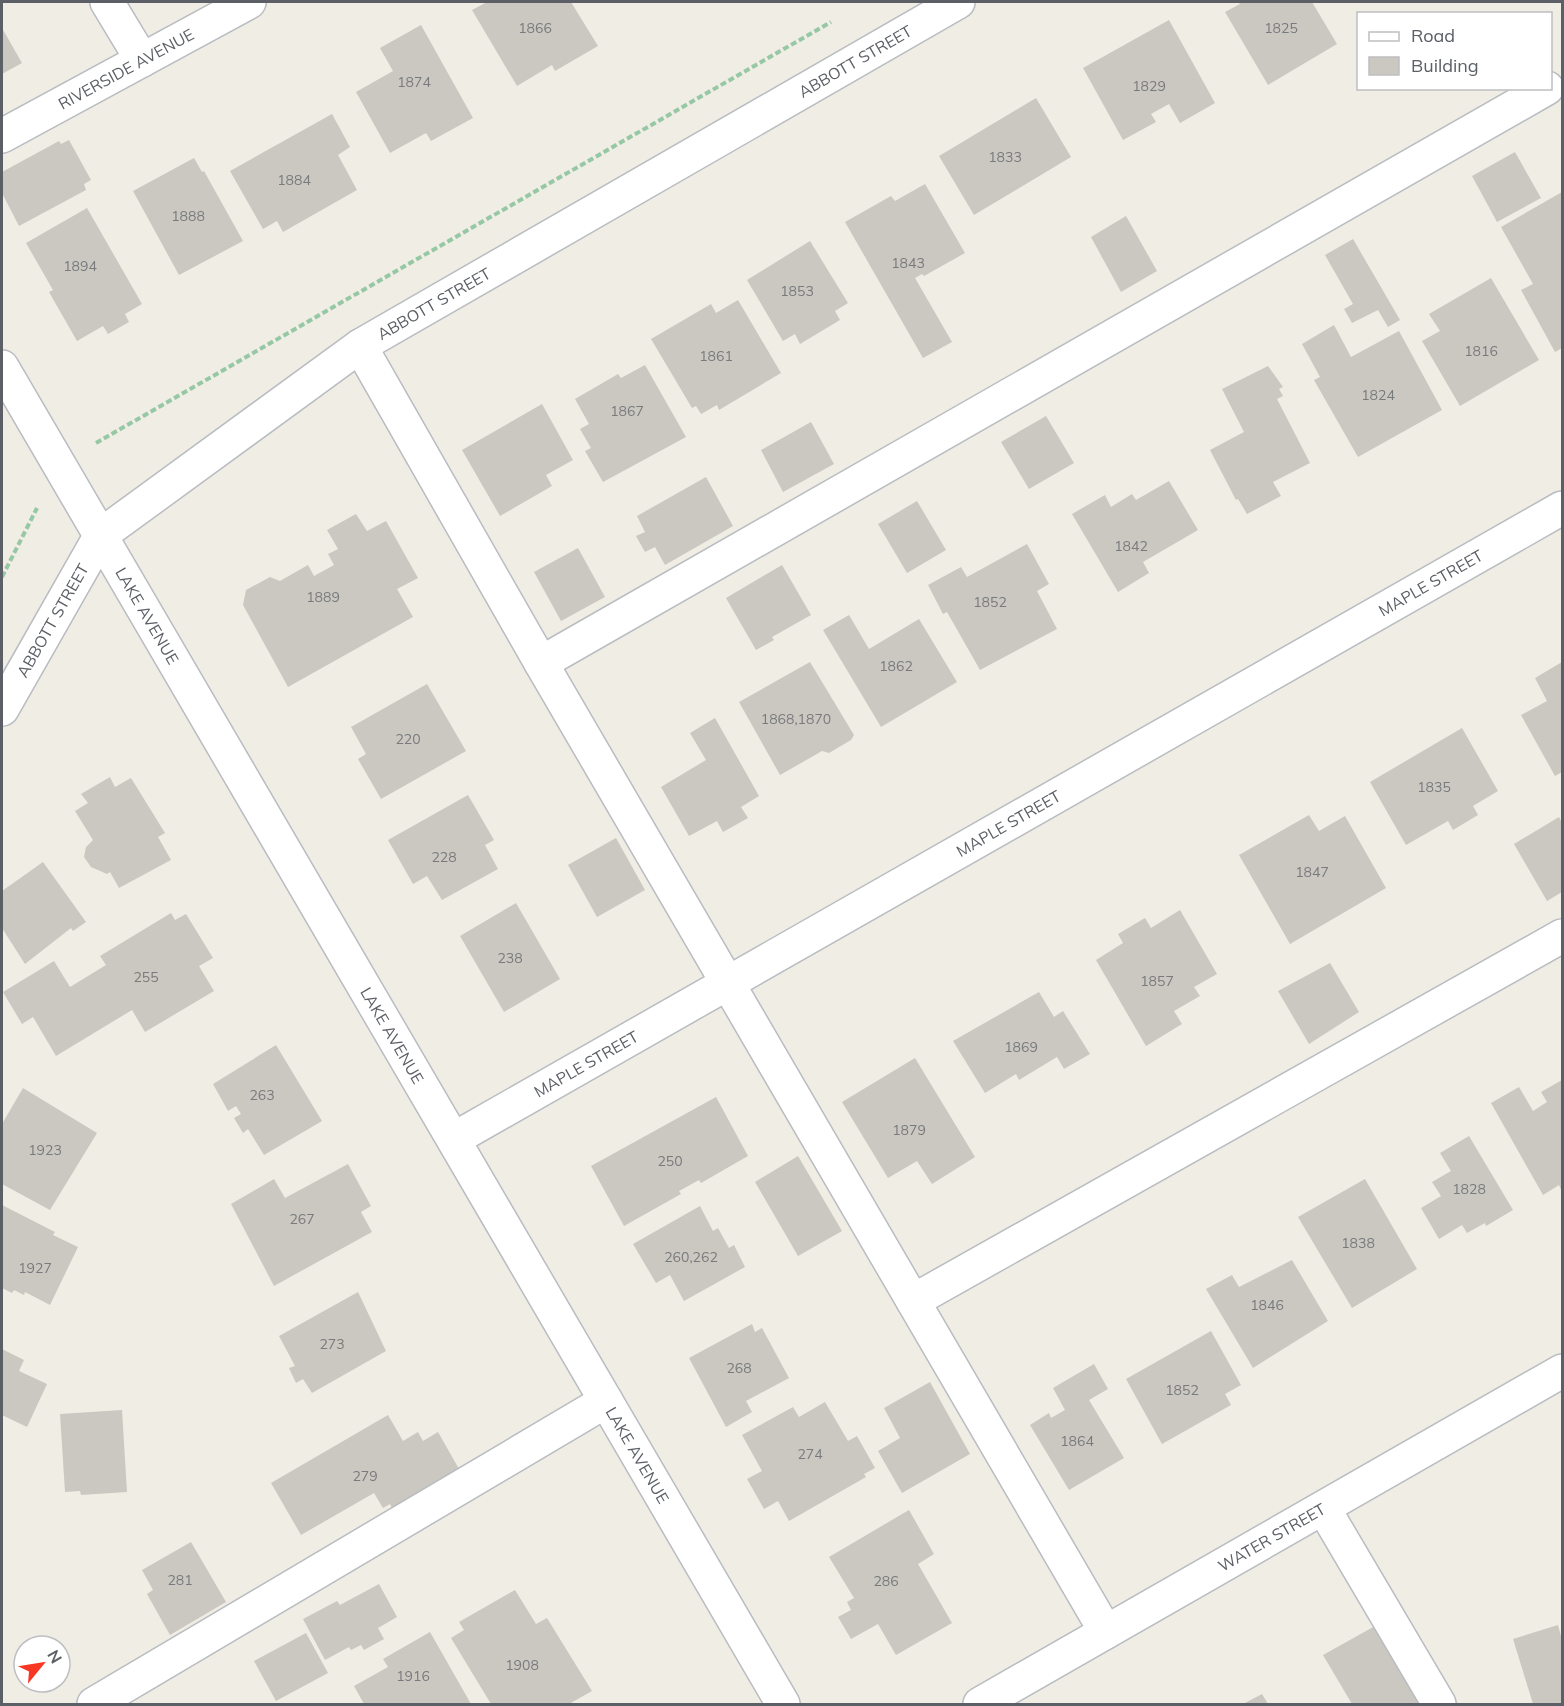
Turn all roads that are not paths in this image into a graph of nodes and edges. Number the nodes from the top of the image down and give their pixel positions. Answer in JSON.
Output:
{"nodes":[{"id":1,"x":107,"y":2,"type":"edge"},
{"id":2,"x":249,"y":2,"type":"edge"},
{"id":3,"x":958,"y":2,"type":"edge"},
{"id":4,"x":142,"y":60,"type":"junction"},
{"id":5,"x":1545,"y":90,"type":"edge"},
{"id":6,"x":2,"y":136,"type":"edge"},
{"id":7,"x":360,"y":346,"type":"junction"},
{"id":8,"x":2,"y":367,"type":"edge"},
{"id":9,"x":1563,"y":508,"type":"edge"},
{"id":10,"x":101,"y":535,"type":"junction"},
{"id":11,"x":541,"y":663,"type":"junction"},
{"id":12,"x":2,"y":709,"type":"edge"},
{"id":13,"x":1563,"y":936,"type":"edge"},
{"id":14,"x":727,"y":982,"type":"junction"},
{"id":15,"x":454,"y":1140,"type":"junction"},
{"id":16,"x":913,"y":1301,"type":"junction"},
{"id":17,"x":1563,"y":1371,"type":"edge"},
{"id":18,"x":606,"y":1401,"type":"junction"},
{"id":19,"x":1324,"y":1509,"type":"junction"},
{"id":20,"x":1106,"y":1632,"type":"junction"},
{"id":21,"x":94,"y":1704,"type":"edge"},
{"id":22,"x":783,"y":1704,"type":"edge"},
{"id":23,"x":980,"y":1704,"type":"edge"},
{"id":24,"x":1439,"y":1704,"type":"edge"}],
"edges":[{"from":1,"to":4,"type":"street"},
{"from":2,"to":4,"type":"street","name":"RIVERSIDE AVENUE"},
{"from":3,"to":7,"type":"street","name":"ABBOTT STREET"},
{"from":4,"to":6,"type":"street","name":"RIVERSIDE AVENUE"},
{"from":5,"to":11,"type":"street"},
{"from":7,"to":10,"type":"street","name":"ABBOTT STREET"},
{"from":7,"to":11,"type":"street"},
{"from":8,"to":10,"type":"street","name":"LAKE AVENUE"},
{"from":9,"to":14,"type":"street","name":"MAPLE STREET"},
{"from":10,"to":12,"type":"street","name":"ABBOTT STREET"},
{"from":10,"to":15,"type":"street","name":"LAKE AVENUE"},
{"from":11,"to":14,"type":"street"},
{"from":13,"to":16,"type":"street"},
{"from":14,"to":15,"type":"street","name":"MAPLE STREET"},
{"from":14,"to":16,"type":"street"},
{"from":15,"to":18,"type":"street","name":"LAKE AVENUE"},
{"from":16,"to":20,"type":"street"},
{"from":17,"to":19,"type":"street","name":"WATER STREET"},
{"from":18,"to":21,"type":"street"},
{"from":18,"to":22,"type":"street","name":"LAKE AVENUE"},
{"from":19,"to":20,"type":"street","name":"WATER STREET"},
{"from":19,"to":24,"type":"street"},
{"from":20,"to":23,"type":"street","name":"WATER STREET"}]}
